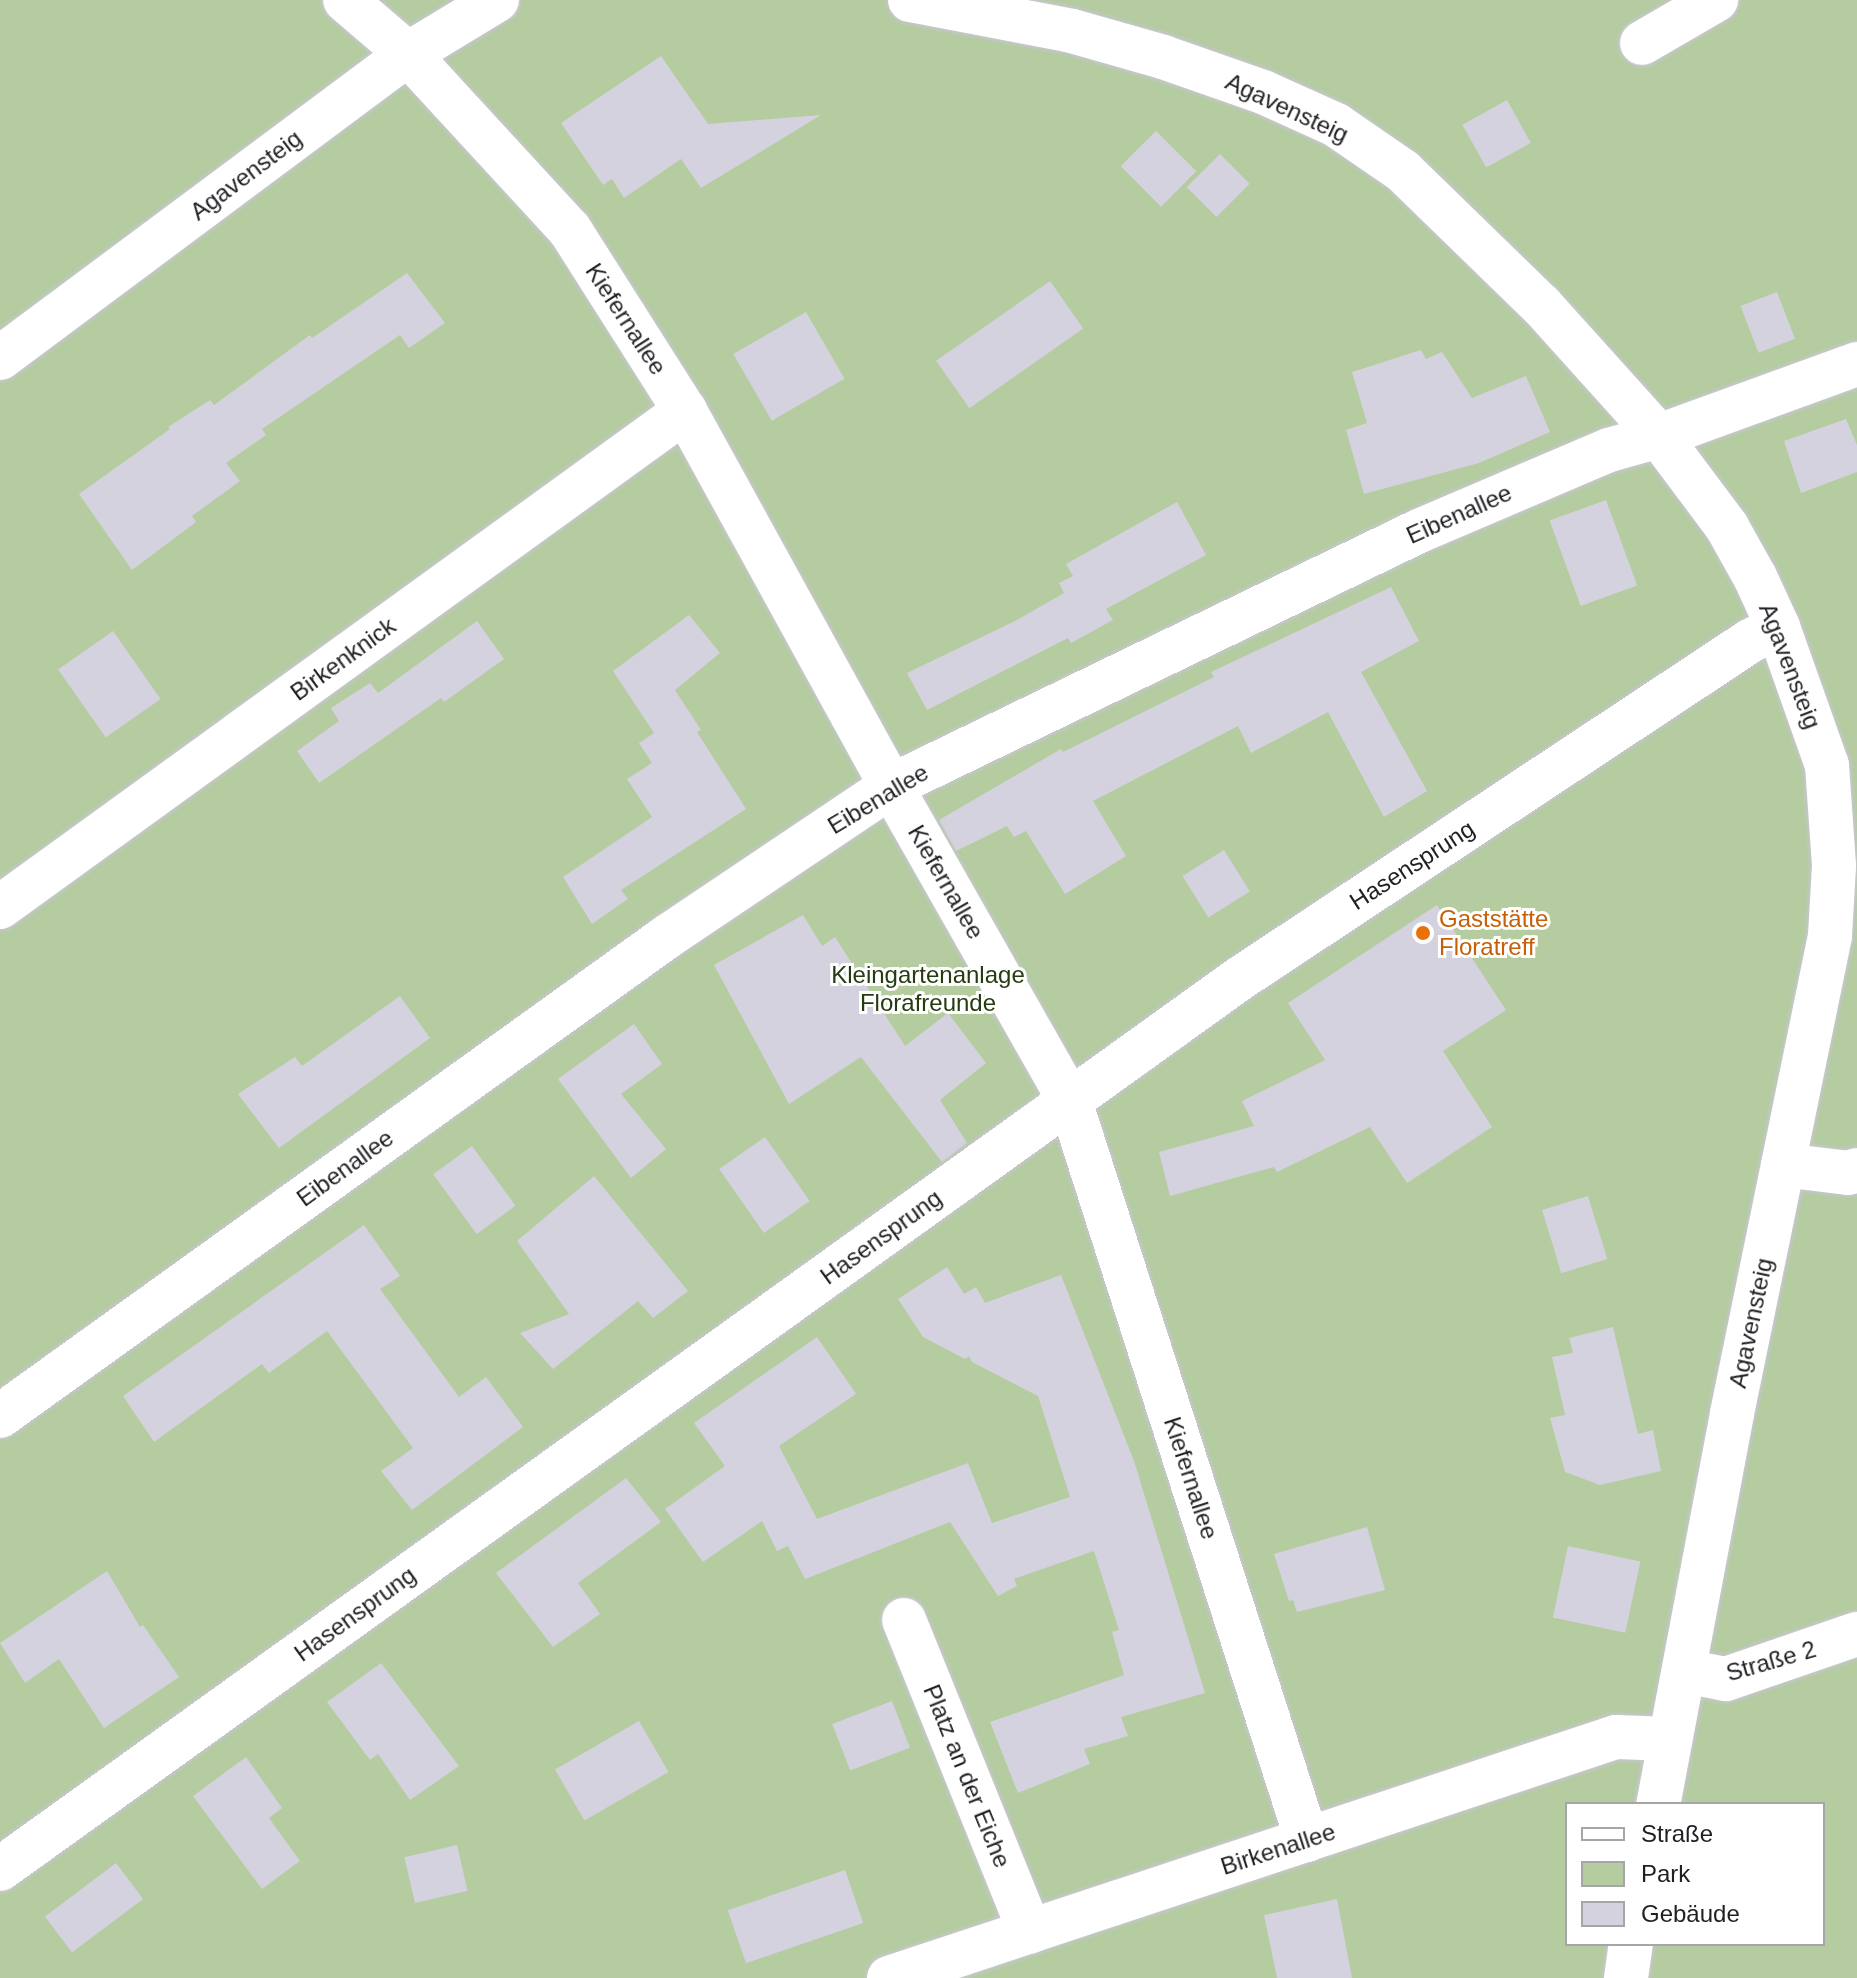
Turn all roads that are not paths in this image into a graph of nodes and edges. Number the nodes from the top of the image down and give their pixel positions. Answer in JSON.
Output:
{"nodes":[{"id":1,"x":345,"y":0,"type":"edge"},
{"id":2,"x":497,"y":0,"type":"edge"},
{"id":3,"x":910,"y":0,"type":"edge"},
{"id":4,"x":1716,"y":0,"type":"edge"},
{"id":5,"x":1642,"y":43,"type":"dead end"},
{"id":6,"x":408,"y":54,"type":"junction"},
{"id":7,"x":0,"y":358,"type":"edge"},
{"id":8,"x":1857,"y":364,"type":"edge"},
{"id":9,"x":685,"y":411,"type":"junction"},
{"id":10,"x":1659,"y":436,"type":"junction"},
{"id":11,"x":1778,"y":627,"type":"junction"},
{"id":12,"x":1842,"y":760,"type":"edge"},
{"id":13,"x":891,"y":786,"type":"junction"},
{"id":14,"x":0,"y":907,"type":"edge"},
{"id":15,"x":1070,"y":1101,"type":"junction"},
{"id":16,"x":1783,"y":1165,"type":"junction"},
{"id":17,"x":1857,"y":1170,"type":"edge"},
{"id":18,"x":0,"y":1416,"type":"edge"},
{"id":19,"x":904,"y":1620,"type":"dead end"},
{"id":20,"x":1857,"y":1634,"type":"edge"},
{"id":21,"x":1684,"y":1671,"type":"junction"},
{"id":22,"x":1670,"y":1739,"type":"junction"},
{"id":23,"x":1658,"y":1802,"type":"edge"},
{"id":24,"x":1307,"y":1840,"type":"junction"},
{"id":25,"x":0,"y":1869,"type":"edge"},
{"id":26,"x":1030,"y":1932,"type":"junction"},
{"id":27,"x":1631,"y":1946,"type":"edge"},
{"id":28,"x":889,"y":1978,"type":"edge"},
{"id":29,"x":1626,"y":1978,"type":"edge"}],
"edges":[{"from":1,"to":6,"type":"lane","name":"Kiefernallee"},
{"from":2,"to":6,"type":"lane","name":"Agavensteig"},
{"from":3,"to":10,"type":"lane","name":"Agavensteig"},
{"from":4,"to":5,"type":"lane"},
{"from":6,"to":7,"type":"lane","name":"Agavensteig"},
{"from":6,"to":9,"type":"lane","name":"Kiefernallee"},
{"from":8,"to":10,"type":"lane","name":"Eibenallee"},
{"from":9,"to":13,"type":"lane","name":"Kiefernallee"},
{"from":9,"to":14,"type":"lane","name":"Birkenknick"},
{"from":10,"to":11,"type":"lane","name":"Agavensteig"},
{"from":10,"to":13,"type":"lane","name":"Eibenallee"},
{"from":11,"to":12,"type":"lane","name":"Agavensteig"},
{"from":11,"to":15,"type":"lane","name":"Hasensprung"},
{"from":12,"to":16,"type":"lane","name":"Agavensteig"},
{"from":13,"to":15,"type":"lane","name":"Kiefernallee"},
{"from":13,"to":18,"type":"lane","name":"Eibenallee"},
{"from":15,"to":24,"type":"lane","name":"Kiefernallee"},
{"from":15,"to":25,"type":"lane","name":"Hasensprung"},
{"from":16,"to":17,"type":"lane"},
{"from":16,"to":21,"type":"lane","name":"Agavensteig"},
{"from":19,"to":26,"type":"lane","name":"Platz an der Eiche"},
{"from":20,"to":21,"type":"lane","name":"Straße 2"},
{"from":21,"to":22,"type":"lane","name":"Agavensteig"},
{"from":22,"to":23,"type":"lane","name":"Agavensteig"},
{"from":22,"to":24,"type":"lane","name":"Birkenallee"},
{"from":24,"to":26,"type":"lane","name":"Birkenallee"},
{"from":26,"to":28,"type":"lane","name":"Birkenallee"},
{"from":27,"to":29,"type":"lane"}]}
